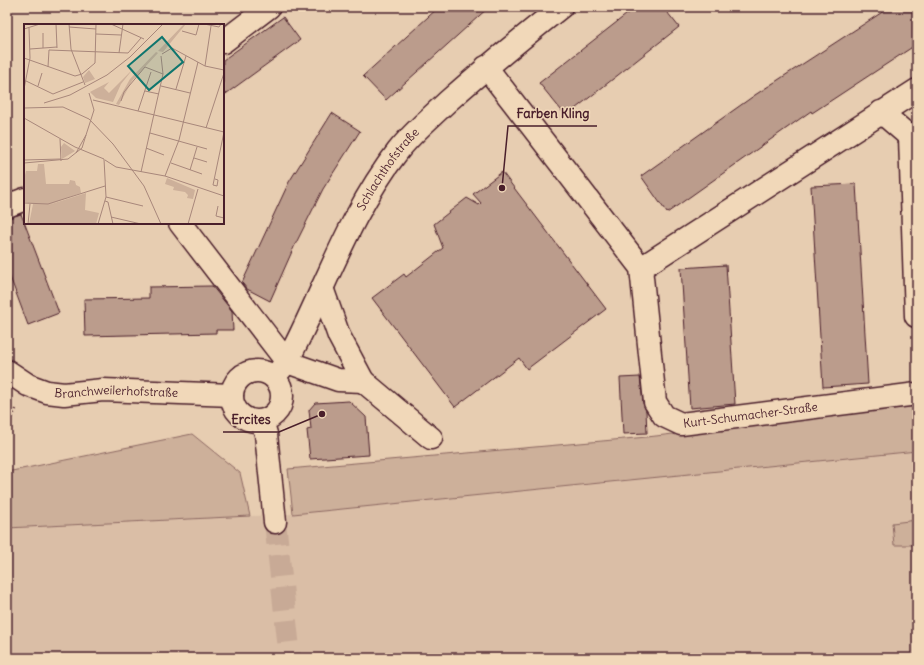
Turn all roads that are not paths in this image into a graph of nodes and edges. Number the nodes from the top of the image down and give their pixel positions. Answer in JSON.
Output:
{"nodes":[{"id":1,"x":269,"y":7,"type":"edge"},
{"id":2,"x":561,"y":7,"type":"edge"},
{"id":3,"x":224,"y":41,"type":"edge"},
{"id":4,"x":486,"y":67,"type":"junction"},
{"id":5,"x":917,"y":90,"type":"edge"},
{"id":6,"x":881,"y":112,"type":"junction"},
{"id":7,"x":24,"y":199,"type":"edge"},
{"id":8,"x":7,"y":206,"type":"edge"},
{"id":9,"x":181,"y":224,"type":"edge"},
{"id":10,"x":641,"y":268,"type":"junction"},
{"id":11,"x":322,"y":288,"type":"junction"},
{"id":12,"x":916,"y":316,"type":"dead end"},
{"id":13,"x":280,"y":370,"type":"junction"},
{"id":14,"x":7,"y":371,"type":"edge"},
{"id":15,"x":363,"y":381,"type":"junction"},
{"id":16,"x":917,"y":394,"type":"edge"},
{"id":17,"x":232,"y":395,"type":"junction"},
{"id":18,"x":262,"y":421,"type":"junction"},
{"id":19,"x":431,"y":438,"type":"dead end"},
{"id":20,"x":275,"y":522,"type":"tunnel mouth"}],
"edges":[{"from":1,"to":3,"type":"street"},
{"from":2,"to":4,"type":"street","name":"Schlachthofstraße"},
{"from":4,"to":10,"type":"street"},
{"from":4,"to":11,"type":"street","name":"Schlachthofstraße"},
{"from":5,"to":6,"type":"street"},
{"from":6,"to":10,"type":"street"},
{"from":6,"to":12,"type":"street"},
{"from":7,"to":8,"type":"street"},
{"from":9,"to":13,"type":"street"},
{"from":10,"to":16,"type":"street","name":"Kurt-Schumacher-Straße"},
{"from":11,"to":13,"type":"street","name":"Schlachthofstraße"},
{"from":11,"to":15,"type":"street"},
{"from":13,"to":15,"type":"street"},
{"from":13,"to":17,"type":"street"},
{"from":13,"to":18,"type":"street"},
{"from":14,"to":17,"type":"street","name":"Branchweilerhofstraße"},
{"from":15,"to":19,"type":"street"},
{"from":17,"to":18,"type":"street"},
{"from":18,"to":20,"type":"street"}]}
